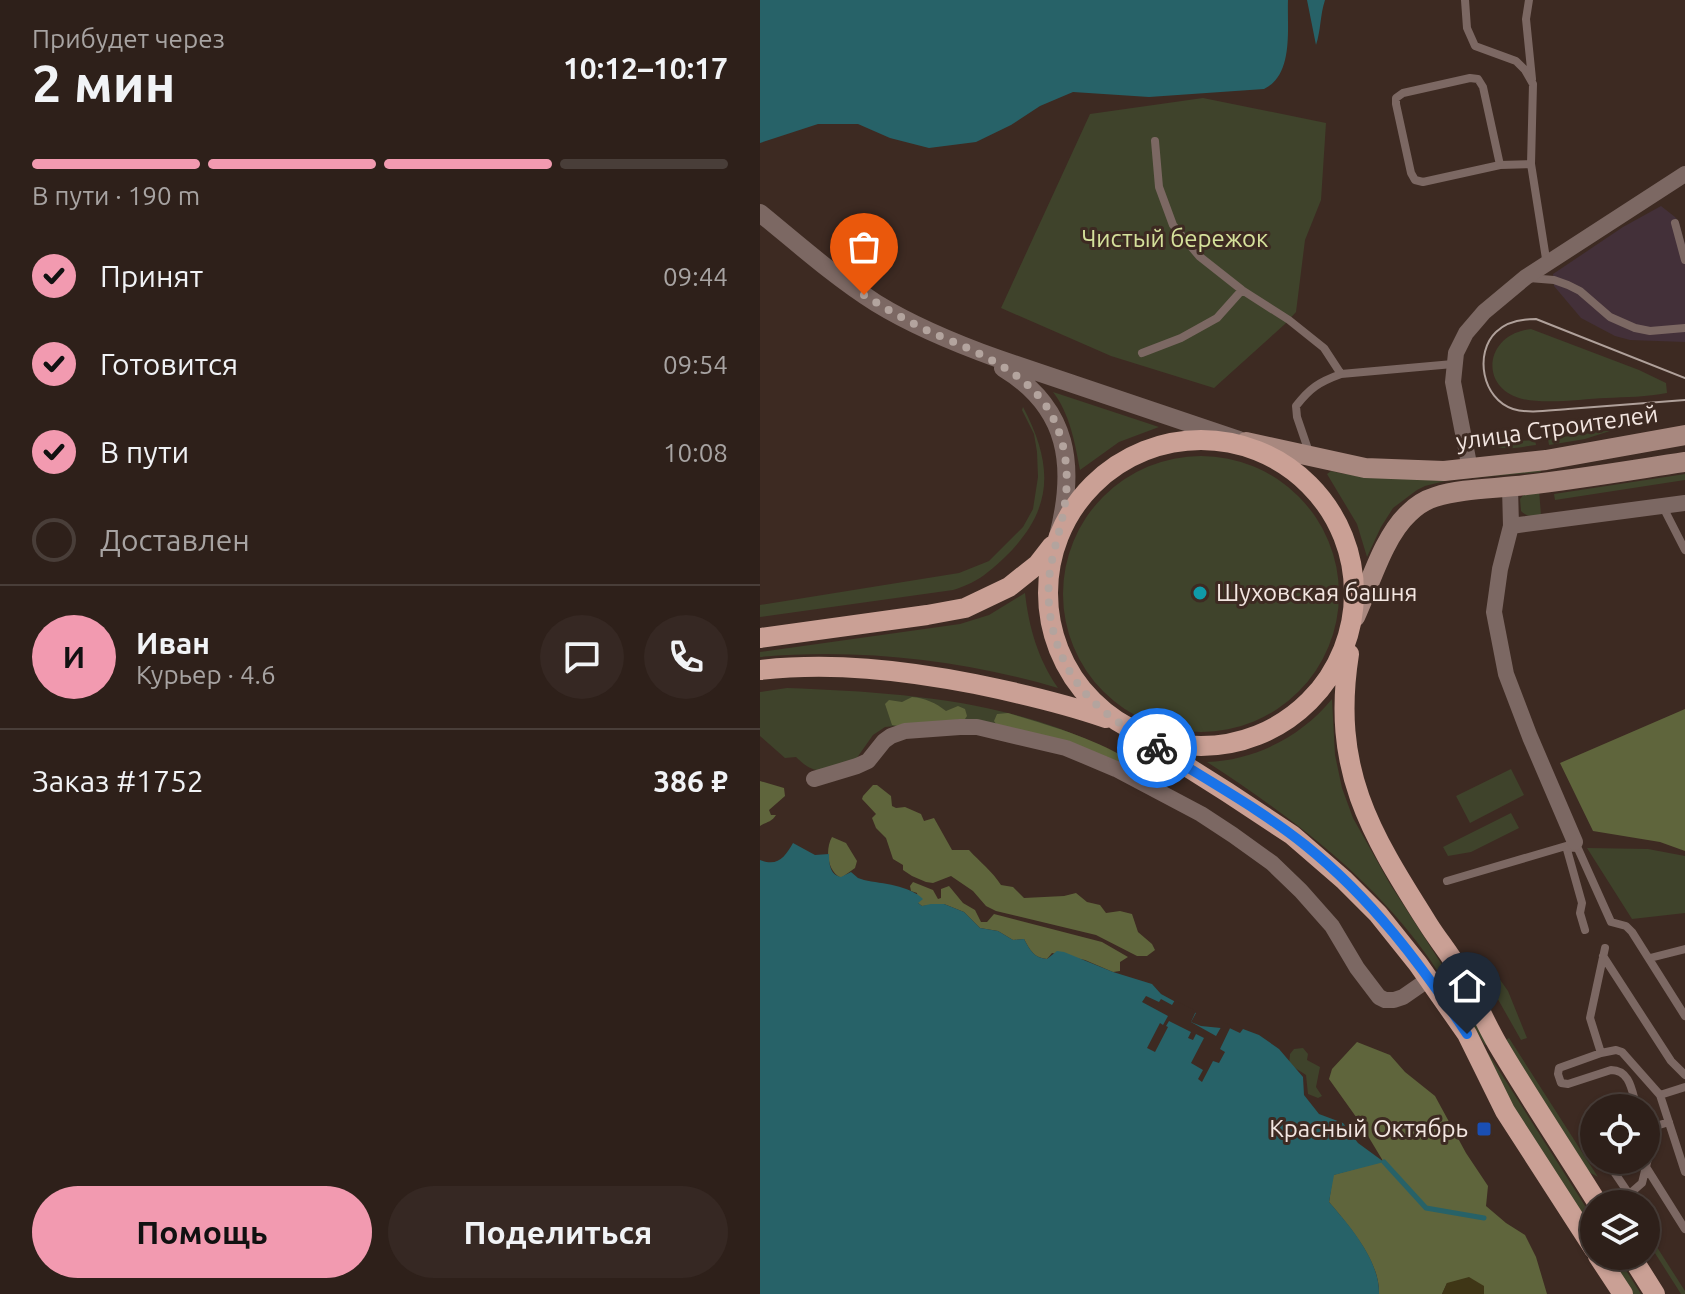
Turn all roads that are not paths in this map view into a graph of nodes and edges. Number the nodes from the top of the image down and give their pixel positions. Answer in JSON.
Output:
{"nodes":[{"id":1,"x":1465,"y":0,"type":"edge"},
{"id":2,"x":1529,"y":0,"type":"edge"},
{"id":3,"x":1533,"y":84,"type":"junction"},
{"id":4,"x":1155,"y":141,"type":"dead end"},
{"id":5,"x":1531,"y":164,"type":"junction"},
{"id":6,"x":1500,"y":165,"type":"junction"},
{"id":7,"x":1685,"y":174,"type":"edge"},
{"id":8,"x":760,"y":213,"type":"edge"},
{"id":9,"x":1675,"y":223,"type":"dead end"},
{"id":10,"x":1685,"y":260,"type":"edge"},
{"id":11,"x":1547,"y":265,"type":"junction"},
{"id":12,"x":1526,"y":277,"type":"junction"},
{"id":13,"x":1242,"y":290,"type":"junction"},
{"id":14,"x":1685,"y":328,"type":"edge"},
{"id":15,"x":965,"y":347,"type":"junction"},
{"id":16,"x":1142,"y":353,"type":"dead end"},
{"id":17,"x":1453,"y":364,"type":"junction"},
{"id":18,"x":1341,"y":374,"type":"junction"},
{"id":19,"x":1685,"y":435,"type":"edge"},
{"id":20,"x":1243,"y":441,"type":"junction"},
{"id":21,"x":1310,"y":456,"type":"junction"},
{"id":22,"x":1685,"y":462,"type":"edge"},
{"id":23,"x":1470,"y":469,"type":"junction"},
{"id":24,"x":1510,"y":487,"type":"junction"},
{"id":25,"x":1685,"y":503,"type":"edge"},
{"id":26,"x":1663,"y":506,"type":"junction"},
{"id":27,"x":1511,"y":526,"type":"junction"},
{"id":28,"x":1058,"y":536,"type":"junction"},
{"id":29,"x":1685,"y":550,"type":"edge"},
{"id":30,"x":1354,"y":621,"type":"junction"},
{"id":31,"x":760,"y":638,"type":"edge"},
{"id":32,"x":760,"y":670,"type":"edge"},
{"id":33,"x":1123,"y":726,"type":"junction"},
{"id":34,"x":814,"y":779,"type":"dead end"},
{"id":35,"x":1573,"y":845,"type":"junction"},
{"id":36,"x":1447,"y":881,"type":"dead end"},
{"id":37,"x":1585,"y":930,"type":"dead end"},
{"id":38,"x":1685,"y":949,"type":"edge"},
{"id":39,"x":1650,"y":958,"type":"junction"},
{"id":40,"x":1429,"y":979,"type":"junction"},
{"id":41,"x":1685,"y":1016,"type":"edge"},
{"id":42,"x":1601,"y":1053,"type":"junction"},
{"id":43,"x":1685,"y":1075,"type":"edge"},
{"id":44,"x":1685,"y":1087,"type":"edge"},
{"id":45,"x":1633,"y":1094,"type":"edge"},
{"id":46,"x":1659,"y":1094,"type":"edge"},
{"id":47,"x":1660,"y":1095,"type":"joint"},
{"id":48,"x":1669,"y":1122,"type":"junction"},
{"id":49,"x":1660,"y":1125,"type":"edge"},
{"id":50,"x":1685,"y":1172,"type":"edge"},
{"id":51,"x":1644,"y":1174,"type":"edge"},
{"id":52,"x":1650,"y":1174,"type":"edge"},
{"id":53,"x":1589,"y":1190,"type":"edge"},
{"id":54,"x":1634,"y":1190,"type":"edge"},
{"id":55,"x":1580,"y":1227,"type":"edge"},
{"id":56,"x":1685,"y":1229,"type":"edge"},
{"id":57,"x":1607,"y":1270,"type":"edge"},
{"id":58,"x":1640,"y":1270,"type":"edge"},
{"id":59,"x":1623,"y":1294,"type":"edge"},
{"id":60,"x":1655,"y":1294,"type":"edge"}],
"edges":[{"from":1,"to":3,"type":"lane"},
{"from":2,"to":3,"type":"lane"},
{"from":3,"to":5,"type":"lane"},
{"from":4,"to":13,"type":"lane"},
{"from":5,"to":6,"type":"lane"},
{"from":5,"to":11,"type":"lane"},
{"from":6,"to":6,"type":"lane"},
{"from":7,"to":11,"type":"street"},
{"from":8,"to":15,"type":"street"},
{"from":9,"to":10,"type":"lane"},
{"from":11,"to":12,"type":"street"},
{"from":12,"to":14,"type":"lane"},
{"from":12,"to":17,"type":"street"},
{"from":13,"to":16,"type":"lane"},
{"from":13,"to":18,"type":"lane"},
{"from":15,"to":20,"type":"street"},
{"from":15,"to":28,"type":"street"},
{"from":17,"to":18,"type":"lane"},
{"from":17,"to":23,"type":"street"},
{"from":18,"to":21,"type":"lane"},
{"from":19,"to":23,"type":"main road","name":"улица Строителей"},
{"from":20,"to":21,"type":"main road","name":"улица Строителей"},
{"from":20,"to":28,"type":"main road"},
{"from":20,"to":30,"type":"main road"},
{"from":21,"to":23,"type":"main road","name":"улица Строителей"},
{"from":22,"to":24,"type":"main road","name":"улица Строителей"},
{"from":24,"to":27,"type":"street"},
{"from":24,"to":30,"type":"main road","name":"улица Строителей"},
{"from":25,"to":26,"type":"street"},
{"from":26,"to":27,"type":"street"},
{"from":26,"to":29,"type":"lane"},
{"from":27,"to":35,"type":"street"},
{"from":28,"to":31,"type":"main road"},
{"from":28,"to":33,"type":"main road"},
{"from":30,"to":33,"type":"main road"},
{"from":30,"to":53,"type":"main road"},
{"from":32,"to":33,"type":"main road"},
{"from":33,"to":40,"type":"main road"},
{"from":34,"to":40,"type":"street"},
{"from":35,"to":36,"type":"lane"},
{"from":35,"to":37,"type":"lane"},
{"from":35,"to":39,"type":"lane"},
{"from":38,"to":39,"type":"lane"},
{"from":39,"to":41,"type":"lane"},
{"from":40,"to":55,"type":"main road"},
{"from":42,"to":43,"type":"lane"},
{"from":42,"to":45,"type":"lane"},
{"from":42,"to":46,"type":"lane"},
{"from":44,"to":47,"type":"lane"},
{"from":47,"to":48,"type":"lane"},
{"from":48,"to":49,"type":"lane"},
{"from":48,"to":50,"type":"lane"},
{"from":51,"to":54,"type":"lane"},
{"from":52,"to":56,"type":"lane"},
{"from":57,"to":59,"type":"main road"},
{"from":58,"to":60,"type":"main road"}]}
